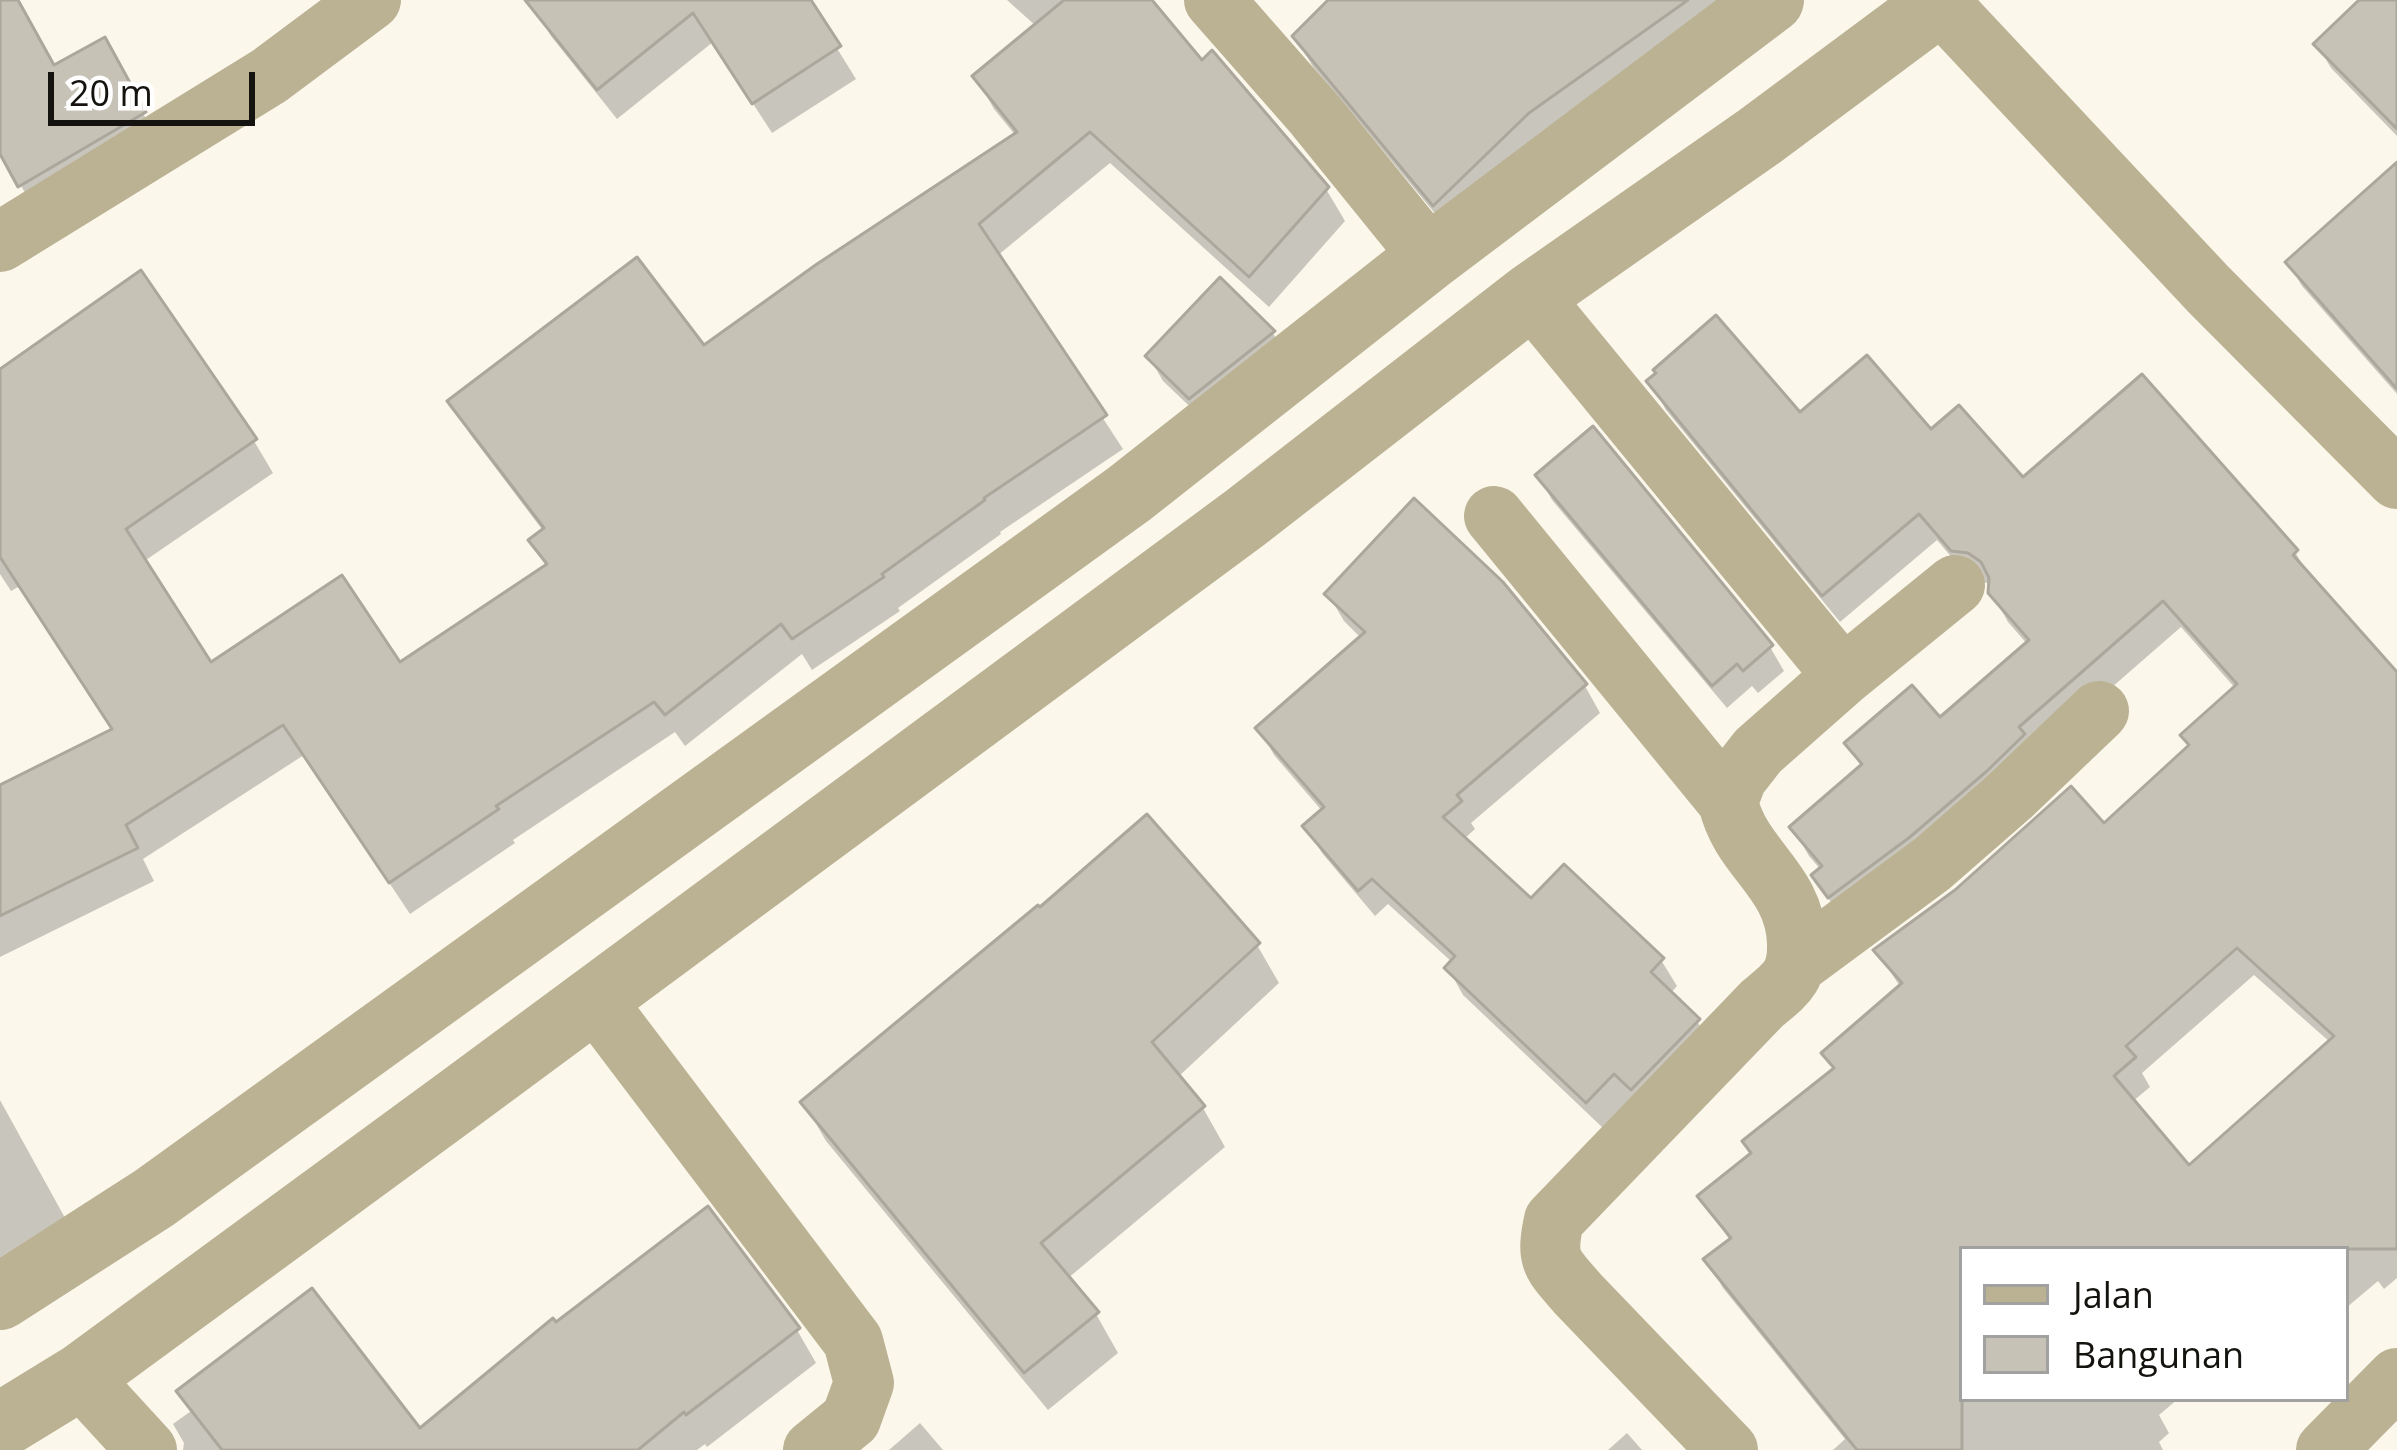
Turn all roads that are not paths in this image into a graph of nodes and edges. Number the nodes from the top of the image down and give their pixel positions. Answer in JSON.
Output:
{"nodes":[{"id":1,"x":371,"y":0,"type":"edge"},
{"id":2,"x":1214,"y":0,"type":"edge"},
{"id":3,"x":1772,"y":0,"type":"edge"},
{"id":4,"x":1940,"y":1,"type":"edge"},
{"id":5,"x":0,"y":242,"type":"edge"},
{"id":6,"x":1430,"y":257,"type":"junction"},
{"id":7,"x":1531,"y":296,"type":"junction"},
{"id":8,"x":2397,"y":479,"type":"edge"},
{"id":9,"x":1494,"y":516,"type":"dead end"},
{"id":10,"x":1955,"y":585,"type":"dead end"},
{"id":11,"x":1843,"y":676,"type":"junction"},
{"id":12,"x":2099,"y":711,"type":"dead end"},
{"id":13,"x":1728,"y":802,"type":"junction"},
{"id":14,"x":1798,"y":964,"type":"junction"},
{"id":15,"x":595,"y":999,"type":"junction"},
{"id":16,"x":0,"y":1297,"type":"edge"},
{"id":17,"x":80,"y":1377,"type":"junction"},
{"id":18,"x":2397,"y":1378,"type":"edge"},
{"id":19,"x":0,"y":1426,"type":"edge"},
{"id":20,"x":147,"y":1450,"type":"edge"},
{"id":21,"x":813,"y":1450,"type":"edge"},
{"id":22,"x":1727,"y":1450,"type":"edge"},
{"id":23,"x":2326,"y":1450,"type":"edge"}],
"edges":[{"from":1,"to":5,"type":"street"},
{"from":2,"to":6,"type":"street"},
{"from":3,"to":6,"type":"street"},
{"from":4,"to":7,"type":"street"},
{"from":4,"to":8,"type":"street"},
{"from":6,"to":16,"type":"street"},
{"from":7,"to":11,"type":"street"},
{"from":7,"to":15,"type":"street"},
{"from":9,"to":13,"type":"street"},
{"from":10,"to":11,"type":"street"},
{"from":11,"to":13,"type":"street"},
{"from":12,"to":14,"type":"street"},
{"from":13,"to":14,"type":"street"},
{"from":14,"to":22,"type":"street"},
{"from":15,"to":17,"type":"street"},
{"from":15,"to":21,"type":"street"},
{"from":17,"to":19,"type":"street"},
{"from":17,"to":20,"type":"street"},
{"from":18,"to":23,"type":"street"}]}
